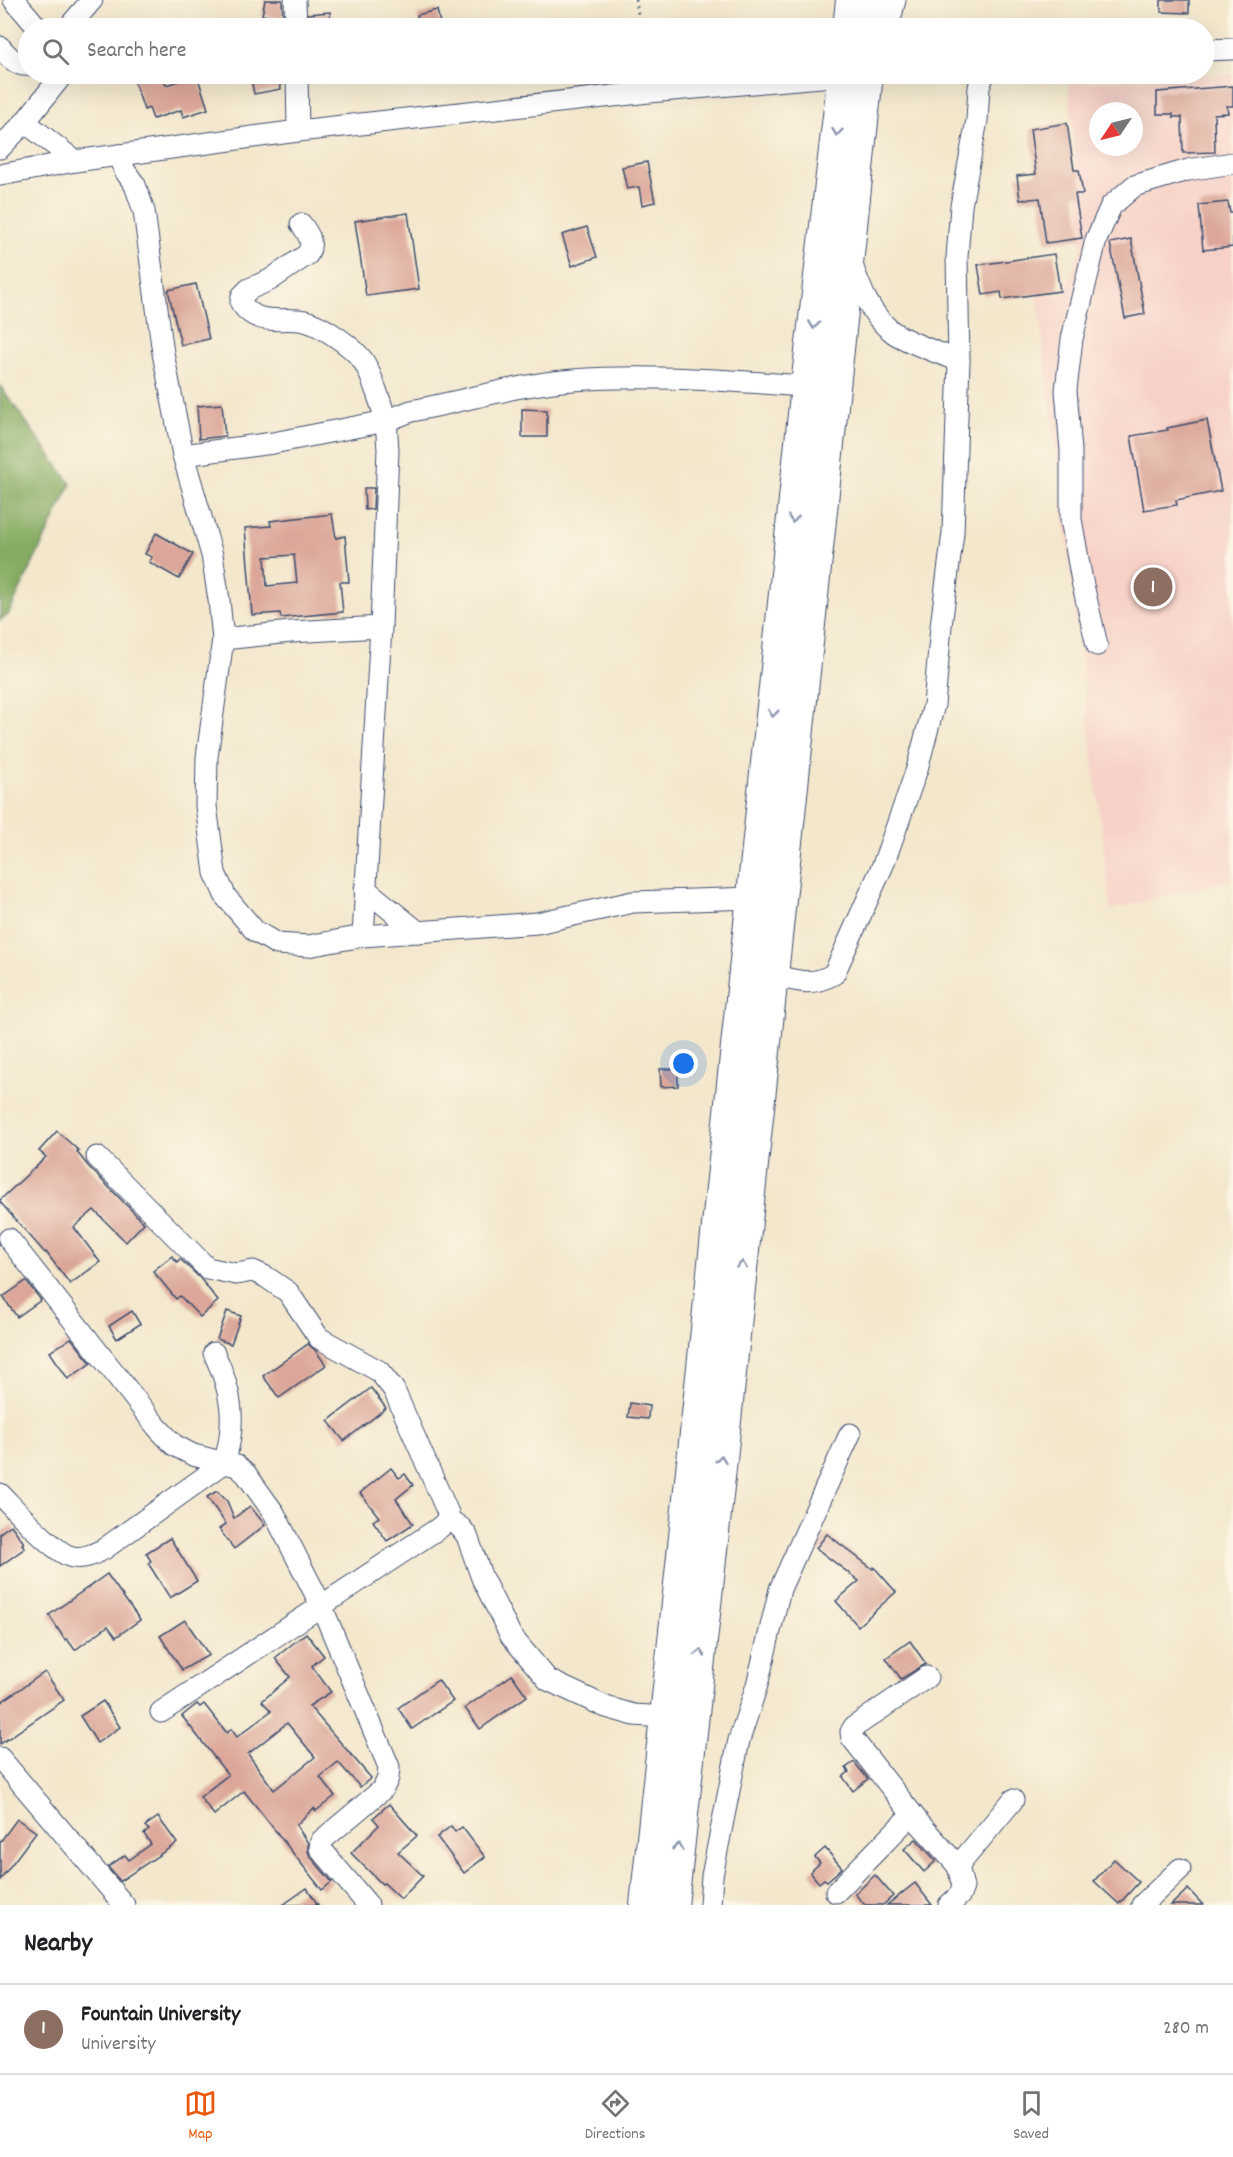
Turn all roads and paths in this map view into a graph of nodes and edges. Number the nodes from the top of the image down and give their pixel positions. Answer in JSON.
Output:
{"nodes":[{"id":1,"x":14,"y":0,"type":"edge"},
{"id":2,"x":92,"y":0,"type":"edge"},
{"id":3,"x":295,"y":0,"type":"edge"},
{"id":4,"x":636,"y":0,"type":"edge"},
{"id":5,"x":852,"y":0,"type":"edge"},
{"id":6,"x":875,"y":0,"type":"edge"},
{"id":7,"x":895,"y":0,"type":"edge"},
{"id":8,"x":29,"y":18,"type":"edge"},
{"id":9,"x":77,"y":18,"type":"edge"},
{"id":10,"x":296,"y":18,"type":"edge"},
{"id":11,"x":639,"y":18,"type":"edge"},
{"id":12,"x":850,"y":18,"type":"edge"},
{"id":13,"x":873,"y":18,"type":"edge"},
{"id":14,"x":890,"y":18,"type":"edge"},
{"id":15,"x":0,"y":47,"type":"edge"},
{"id":16,"x":1233,"y":49,"type":"edge"},
{"id":17,"x":1215,"y":50,"type":"edge"},
{"id":18,"x":18,"y":63,"type":"edge"},
{"id":19,"x":55,"y":84,"type":"edge"},
{"id":20,"x":297,"y":84,"type":"edge"},
{"id":21,"x":739,"y":84,"type":"edge"},
{"id":22,"x":850,"y":84,"type":"edge"},
{"id":23,"x":851,"y":84,"type":"edge"},
{"id":24,"x":980,"y":84,"type":"edge"},
{"id":25,"x":26,"y":122,"type":"junction"},
{"id":26,"x":298,"y":131,"type":"junction"},
{"id":27,"x":0,"y":148,"type":"edge"},
{"id":28,"x":118,"y":155,"type":"junction"},
{"id":29,"x":75,"y":161,"type":"junction"},
{"id":30,"x":1233,"y":163,"type":"edge"},
{"id":31,"x":0,"y":175,"type":"edge"},
{"id":32,"x":301,"y":224,"type":"dead end"},
{"id":33,"x":849,"y":256,"type":"junction"},
{"id":34,"x":959,"y":361,"type":"junction"},
{"id":35,"x":807,"y":386,"type":"junction"},
{"id":36,"x":386,"y":421,"type":"junction"},
{"id":37,"x":183,"y":455,"type":"junction"},
{"id":38,"x":381,"y":627,"type":"junction"},
{"id":39,"x":223,"y":639,"type":"junction"},
{"id":40,"x":1097,"y":645,"type":"dead end"},
{"id":41,"x":365,"y":889,"type":"junction"},
{"id":42,"x":753,"y":898,"type":"junction"},
{"id":43,"x":418,"y":932,"type":"junction"},
{"id":44,"x":363,"y":936,"type":"junction"},
{"id":45,"x":772,"y":975,"type":"junction"},
{"id":46,"x":97,"y":1156,"type":"dead end"},
{"id":47,"x":9,"y":1239,"type":"dead end"},
{"id":48,"x":214,"y":1353,"type":"dead end"},
{"id":49,"x":850,"y":1434,"type":"dead end"},
{"id":50,"x":224,"y":1463,"type":"junction"},
{"id":51,"x":0,"y":1494,"type":"edge"},
{"id":52,"x":447,"y":1521,"type":"junction"},
{"id":53,"x":321,"y":1605,"type":"junction"},
{"id":54,"x":927,"y":1677,"type":"dead end"},
{"id":55,"x":161,"y":1712,"type":"dead end"},
{"id":56,"x":666,"y":1717,"type":"junction"},
{"id":57,"x":0,"y":1758,"type":"edge"},
{"id":58,"x":1013,"y":1800,"type":"dead end"},
{"id":59,"x":912,"y":1814,"type":"junction"},
{"id":60,"x":958,"y":1866,"type":"junction"},
{"id":61,"x":1180,"y":1869,"type":"dead end"},
{"id":62,"x":836,"y":1892,"type":"dead end"},
{"id":63,"x":124,"y":1905,"type":"edge"},
{"id":64,"x":368,"y":1905,"type":"edge"},
{"id":65,"x":646,"y":1905,"type":"edge"},
{"id":66,"x":672,"y":1905,"type":"edge"},
{"id":67,"x":710,"y":1905,"type":"edge"},
{"id":68,"x":949,"y":1905,"type":"edge"},
{"id":69,"x":1143,"y":1905,"type":"edge"}],
"edges":[{"from":1,"to":8,"type":"street"},
{"from":2,"to":9,"type":"street"},
{"from":3,"to":10,"type":"street"},
{"from":4,"to":11,"type":"path"},
{"from":5,"to":12,"type":"highway"},
{"from":6,"to":13,"type":"highway"},
{"from":7,"to":14,"type":"street"},
{"from":15,"to":18,"type":"street"},
{"from":16,"to":17,"type":"street"},
{"from":19,"to":25,"type":"street"},
{"from":20,"to":26,"type":"street"},
{"from":21,"to":26,"type":"street"},
{"from":22,"to":35,"type":"highway","one_way":true},
{"from":23,"to":33,"type":"highway"},
{"from":24,"to":34,"type":"street"},
{"from":25,"to":27,"type":"street"},
{"from":25,"to":29,"type":"street"},
{"from":26,"to":28,"type":"street"},
{"from":28,"to":29,"type":"street"},
{"from":28,"to":37,"type":"street"},
{"from":29,"to":31,"type":"street"},
{"from":30,"to":40,"type":"street"},
{"from":32,"to":36,"type":"street"},
{"from":33,"to":34,"type":"street"},
{"from":33,"to":45,"type":"highway"},
{"from":34,"to":45,"type":"street"},
{"from":35,"to":36,"type":"street"},
{"from":35,"to":42,"type":"highway","one_way":true},
{"from":36,"to":37,"type":"street"},
{"from":36,"to":38,"type":"street"},
{"from":37,"to":39,"type":"street"},
{"from":38,"to":39,"type":"street"},
{"from":38,"to":41,"type":"street"},
{"from":39,"to":44,"type":"street"},
{"from":41,"to":43,"type":"street"},
{"from":41,"to":44,"type":"street"},
{"from":42,"to":43,"type":"street"},
{"from":42,"to":56,"type":"highway"},
{"from":43,"to":44,"type":"street"},
{"from":66,"to":45,"type":"highway","one_way":true},
{"from":46,"to":52,"type":"street"},
{"from":47,"to":50,"type":"street"},
{"from":48,"to":50,"type":"street"},
{"from":49,"to":67,"type":"street"},
{"from":50,"to":51,"type":"street"},
{"from":50,"to":53,"type":"street"},
{"from":52,"to":53,"type":"street"},
{"from":52,"to":56,"type":"street"},
{"from":53,"to":55,"type":"street"},
{"from":53,"to":64,"type":"street"},
{"from":54,"to":59,"type":"street"},
{"from":56,"to":65,"type":"highway"},
{"from":57,"to":63,"type":"street"},
{"from":58,"to":60,"type":"street"},
{"from":59,"to":60,"type":"street"},
{"from":59,"to":62,"type":"street"},
{"from":60,"to":68,"type":"street"},
{"from":61,"to":69,"type":"street"}]}
